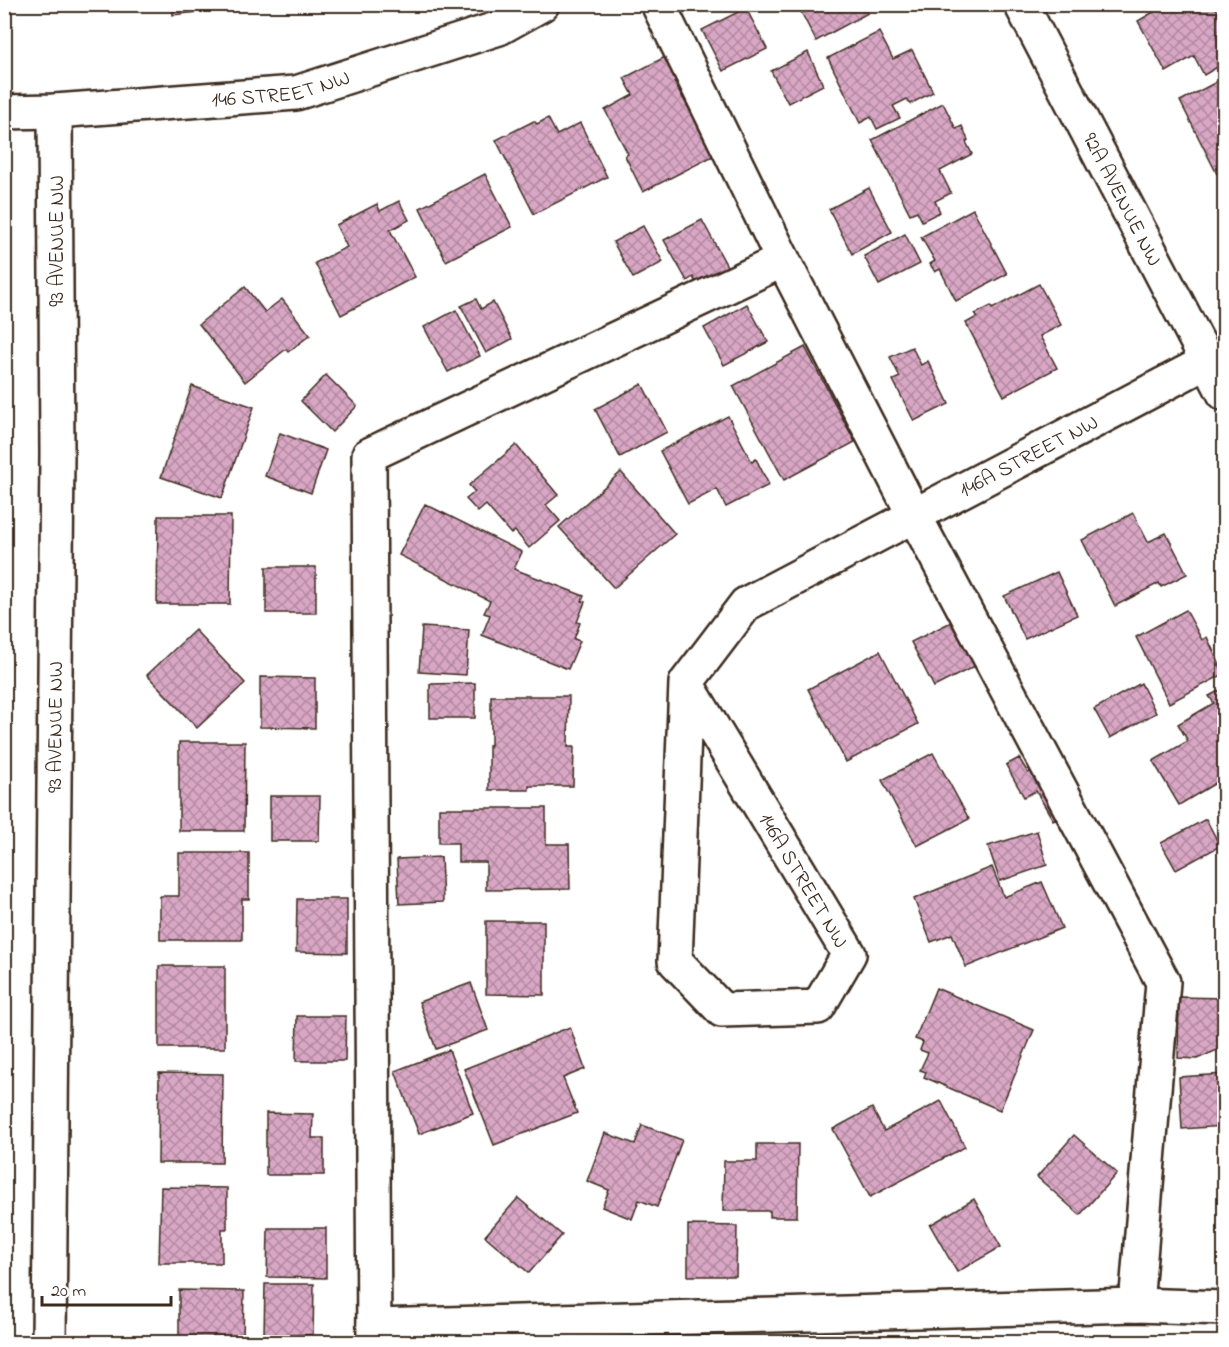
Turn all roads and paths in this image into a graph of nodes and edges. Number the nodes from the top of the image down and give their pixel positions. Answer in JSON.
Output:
{"nodes":[{"id":1,"x":542,"y":4,"type":"edge"},
{"id":2,"x":658,"y":4,"type":"edge"},
{"id":3,"x":1021,"y":4,"type":"edge"},
{"id":4,"x":55,"y":111,"type":"junction"},
{"id":5,"x":4,"y":112,"type":"edge"},
{"id":6,"x":783,"y":260,"type":"junction"},
{"id":7,"x":1208,"y":361,"type":"junction"},
{"id":8,"x":1224,"y":393,"type":"edge"},
{"id":9,"x":914,"y":515,"type":"junction"},
{"id":10,"x":686,"y":683,"type":"junction"},
{"id":11,"x":1136,"y":1305,"type":"junction"},
{"id":12,"x":1224,"y":1308,"type":"edge"},
{"id":13,"x":374,"y":1334,"type":"edge"},
{"id":14,"x":49,"y":1342,"type":"edge"}],
"edges":[{"from":1,"to":4,"type":"street","name":"146 STREET NW"},
{"from":2,"to":6,"type":"street"},
{"from":3,"to":7,"type":"street","name":"92A AVENUE NW"},
{"from":4,"to":5,"type":"street","name":"146 STREET NW"},
{"from":4,"to":14,"type":"street","name":"93 AVENUE NW"},
{"from":6,"to":9,"type":"street"},
{"from":6,"to":13,"type":"street"},
{"from":7,"to":8,"type":"street","name":"92A AVENUE NW"},
{"from":7,"to":9,"type":"street","name":"146A STREET NW"},
{"from":9,"to":10,"type":"street","name":"146A STREET NW"},
{"from":9,"to":11,"type":"street"},
{"from":10,"to":10,"type":"street","name":"146A STREET NW"},
{"from":11,"to":12,"type":"street"},
{"from":11,"to":13,"type":"street"}]}
